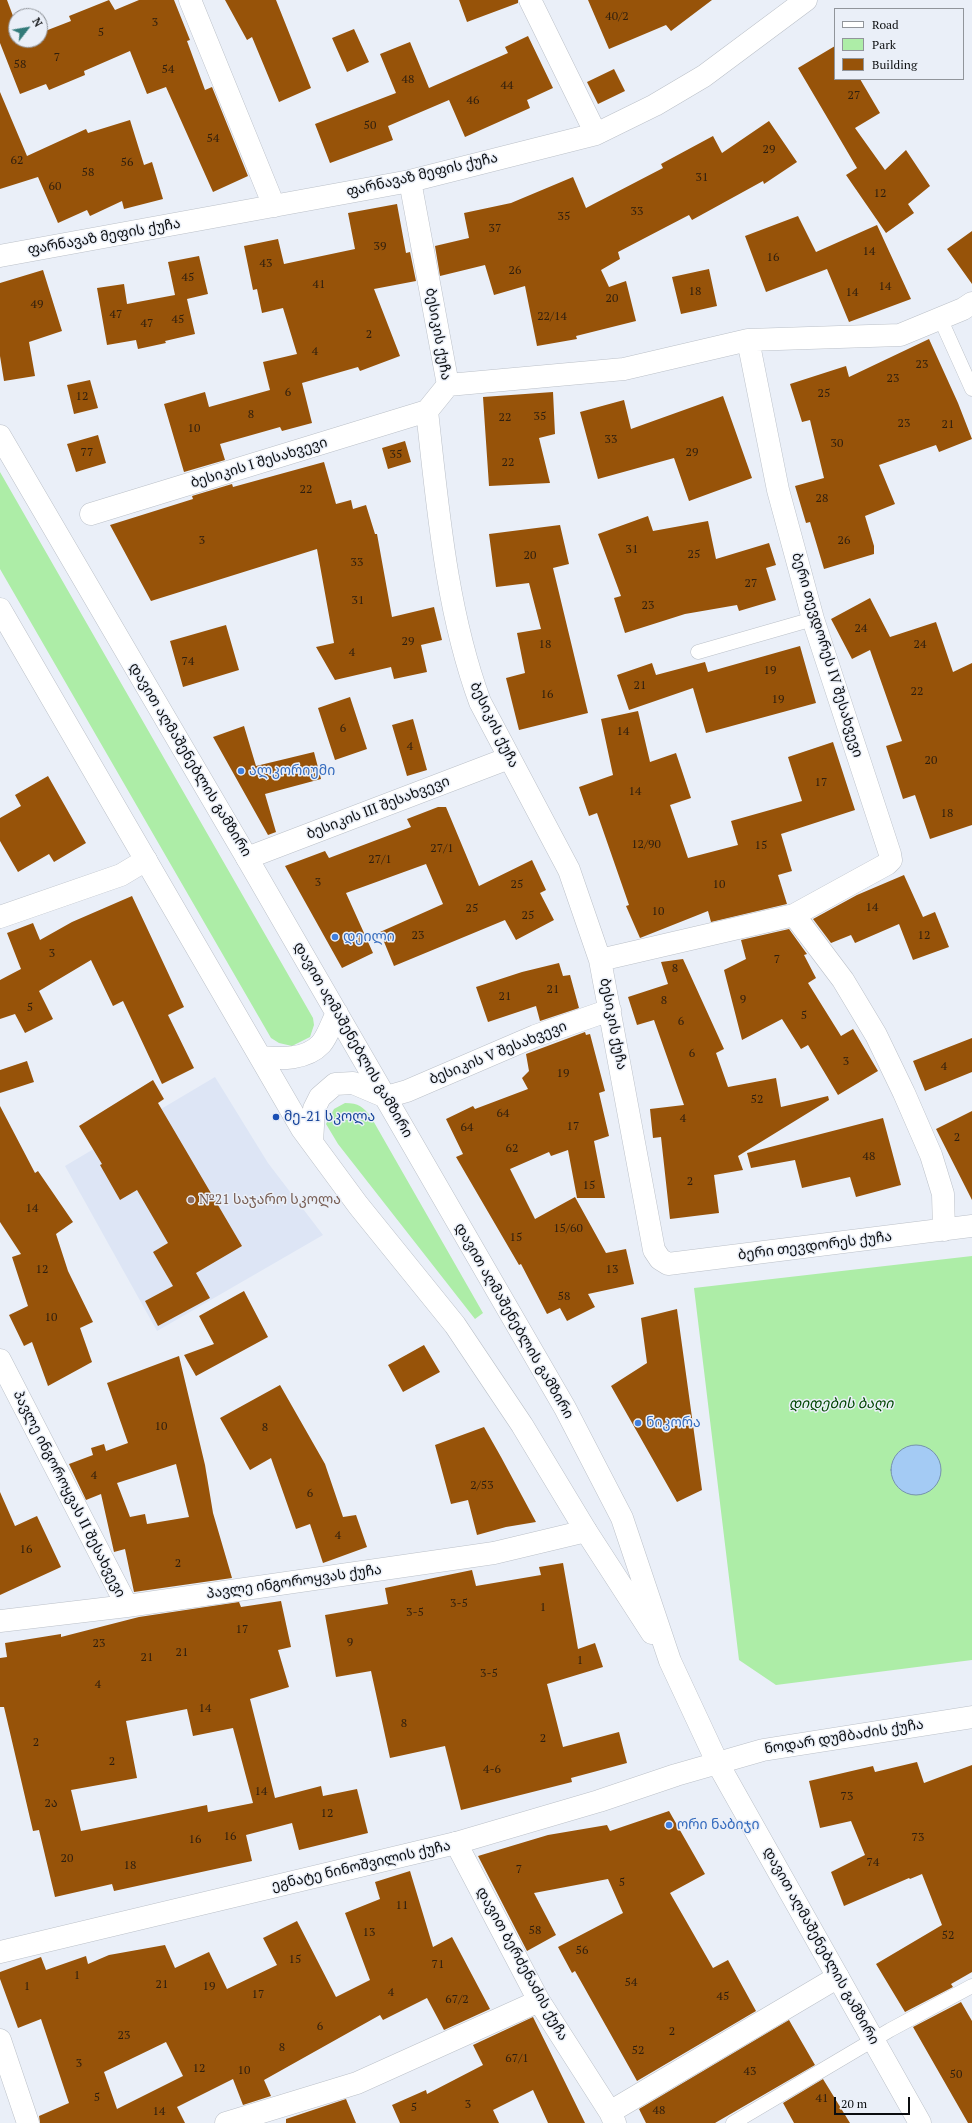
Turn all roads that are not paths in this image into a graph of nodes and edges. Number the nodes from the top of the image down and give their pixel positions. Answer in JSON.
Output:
{"nodes":[{"id":1,"x":190,"y":0,"type":"edge"},
{"id":2,"x":530,"y":0,"type":"edge"},
{"id":3,"x":806,"y":0,"type":"edge"},
{"id":4,"x":596,"y":134,"type":"junction"},
{"id":5,"x":410,"y":181,"type":"junction"},
{"id":6,"x":274,"y":206,"type":"junction"},
{"id":7,"x":0,"y":256,"type":"edge"},
{"id":8,"x":972,"y":303,"type":"edge"},
{"id":9,"x":940,"y":318,"type":"junction"},
{"id":10,"x":748,"y":340,"type":"junction"},
{"id":11,"x":448,"y":385,"type":"junction"},
{"id":12,"x":972,"y":389,"type":"edge"},
{"id":13,"x":427,"y":411,"type":"junction"},
{"id":14,"x":0,"y":436,"type":"edge"},
{"id":15,"x":91,"y":514,"type":"dead end"},
{"id":16,"x":0,"y":609,"type":"edge"},
{"id":17,"x":813,"y":619,"type":"junction"},
{"id":18,"x":698,"y":652,"type":"dead end"},
{"id":19,"x":509,"y":758,"type":"junction"},
{"id":20,"x":247,"y":858,"type":"junction"},
{"id":21,"x":146,"y":860,"type":"junction"},
{"id":22,"x":794,"y":915,"type":"junction"},
{"id":23,"x":0,"y":917,"type":"edge"},
{"id":24,"x":600,"y":960,"type":"junction"},
{"id":25,"x":610,"y":1010,"type":"junction"},
{"id":26,"x":337,"y":1012,"type":"junction"},
{"id":27,"x":261,"y":1057,"type":"junction"},
{"id":28,"x":386,"y":1097,"type":"junction"},
{"id":29,"x":312,"y":1142,"type":"junction"},
{"id":30,"x":972,"y":1226,"type":"edge"},
{"id":31,"x":944,"y":1230,"type":"junction"},
{"id":32,"x":660,"y":1259,"type":"joint"},
{"id":33,"x":0,"y":1360,"type":"edge"},
{"id":34,"x":586,"y":1531,"type":"junction"},
{"id":35,"x":127,"y":1606,"type":"junction"},
{"id":36,"x":0,"y":1621,"type":"edge"},
{"id":37,"x":670,"y":1661,"type":"junction"},
{"id":38,"x":972,"y":1717,"type":"edge"},
{"id":39,"x":718,"y":1764,"type":"junction"},
{"id":40,"x":456,"y":1843,"type":"junction"},
{"id":41,"x":0,"y":1952,"type":"edge"},
{"id":42,"x":838,"y":1977,"type":"junction"},
{"id":43,"x":972,"y":1986,"type":"edge"},
{"id":44,"x":539,"y":2001,"type":"junction"},
{"id":45,"x":0,"y":2040,"type":"edge"},
{"id":46,"x":873,"y":2040,"type":"junction"},
{"id":47,"x":612,"y":2118,"type":"edge"},
{"id":48,"x":28,"y":2123,"type":"edge"},
{"id":49,"x":226,"y":2123,"type":"edge"},
{"id":50,"x":733,"y":2123,"type":"edge"},
{"id":51,"x":920,"y":2123,"type":"edge"}],
"edges":[{"from":1,"to":6,"type":"street"},
{"from":2,"to":4,"type":"street"},
{"from":3,"to":4,"type":"street","name":"ფარნავაზ მეფის ქუჩა"},
{"from":4,"to":5,"type":"street","name":"ფარნავაზ მეფის ქუჩა"},
{"from":5,"to":6,"type":"street","name":"ფარნავაზ მეფის ქუჩა"},
{"from":5,"to":11,"type":"street","name":"ბესიკის ქუჩა"},
{"from":6,"to":7,"type":"street","name":"ფარნავაზ მეფის ქუჩა"},
{"from":8,"to":9,"type":"street"},
{"from":9,"to":10,"type":"street"},
{"from":9,"to":12,"type":"lane"},
{"from":10,"to":11,"type":"street"},
{"from":10,"to":17,"type":"street","name":"ბერი თევდორეს IV შესახვევი"},
{"from":11,"to":13,"type":"street","name":"ბესიკის ქუჩა"},
{"from":13,"to":15,"type":"street","name":"ბესიკის I შესახვევი"},
{"from":13,"to":19,"type":"street","name":"ბესიკის ქუჩა"},
{"from":14,"to":20,"type":"street","name":"დავით აღმაშენებლის გამზირი"},
{"from":16,"to":21,"type":"street","name":"დავით აღმაშენებლის გამზირი"},
{"from":17,"to":18,"type":"lane"},
{"from":17,"to":22,"type":"street","name":"ბერი თევდორეს IV შესახვევი"},
{"from":19,"to":20,"type":"street","name":"ბესიკის III შესახვევი"},
{"from":19,"to":24,"type":"street","name":"ბესიკის ქუჩა"},
{"from":20,"to":26,"type":"street","name":"დავით აღმაშენებლის გამზირი"},
{"from":21,"to":23,"type":"street"},
{"from":21,"to":27,"type":"street","name":"დავით აღმაშენებლის გამზირი"},
{"from":22,"to":24,"type":"street","name":"ბერი თევდორეს IV შესახვევი"},
{"from":22,"to":31,"type":"street"},
{"from":24,"to":25,"type":"street","name":"ბესიკის ქუჩა"},
{"from":25,"to":28,"type":"street","name":"ბესიკის V შესახვევი"},
{"from":25,"to":32,"type":"street","name":"ბესიკის ქუჩა"},
{"from":26,"to":27,"type":"street"},
{"from":26,"to":28,"type":"street","name":"დავით აღმაშენებლის გამზირი"},
{"from":27,"to":29,"type":"street","name":"დავით აღმაშენებლის გამზირი"},
{"from":28,"to":29,"type":"street"},
{"from":28,"to":37,"type":"street","name":"დავით აღმაშენებლის გამზირი"},
{"from":29,"to":34,"type":"street","name":"დავით აღმაშენებლის გამზირი"},
{"from":30,"to":31,"type":"street","name":"ბერი თევდორეს ქუჩა"},
{"from":31,"to":32,"type":"street","name":"ბერი თევდორეს ქუჩა"},
{"from":33,"to":35,"type":"street","name":"პავლე ინგოროყვას II შესახვევი"},
{"from":34,"to":35,"type":"street","name":"პავლე ინგოროყვას ქუჩა"},
{"from":34,"to":37,"type":"street","name":"დავით აღმაშენებლის გამზირი"},
{"from":35,"to":36,"type":"street","name":"პავლე ინგოროყვას ქუჩა"},
{"from":37,"to":39,"type":"street","name":"დავით აღმაშენებლის გამზირი"},
{"from":38,"to":39,"type":"street","name":"ნოდარ დუმბაძის ქუჩა"},
{"from":39,"to":40,"type":"street","name":"ეგნატე ნინოშვილის ქუჩა"},
{"from":39,"to":42,"type":"street","name":"დავით აღმაშენებლის გამზირი"},
{"from":40,"to":41,"type":"street","name":"ეგნატე ნინოშვილის ქუჩა"},
{"from":40,"to":44,"type":"street","name":"დავით ბერძენაძის ქუჩა"},
{"from":42,"to":46,"type":"street","name":"დავით აღმაშენებლის გამზირი"},
{"from":42,"to":47,"type":"street"},
{"from":43,"to":46,"type":"lane"},
{"from":44,"to":47,"type":"street","name":"დავით ბერძენაძის ქუჩა"},
{"from":44,"to":49,"type":"street"},
{"from":45,"to":48,"type":"street"},
{"from":46,"to":50,"type":"lane"},
{"from":46,"to":51,"type":"street","name":"დავით აღმაშენებლის გამზირი"}]}
